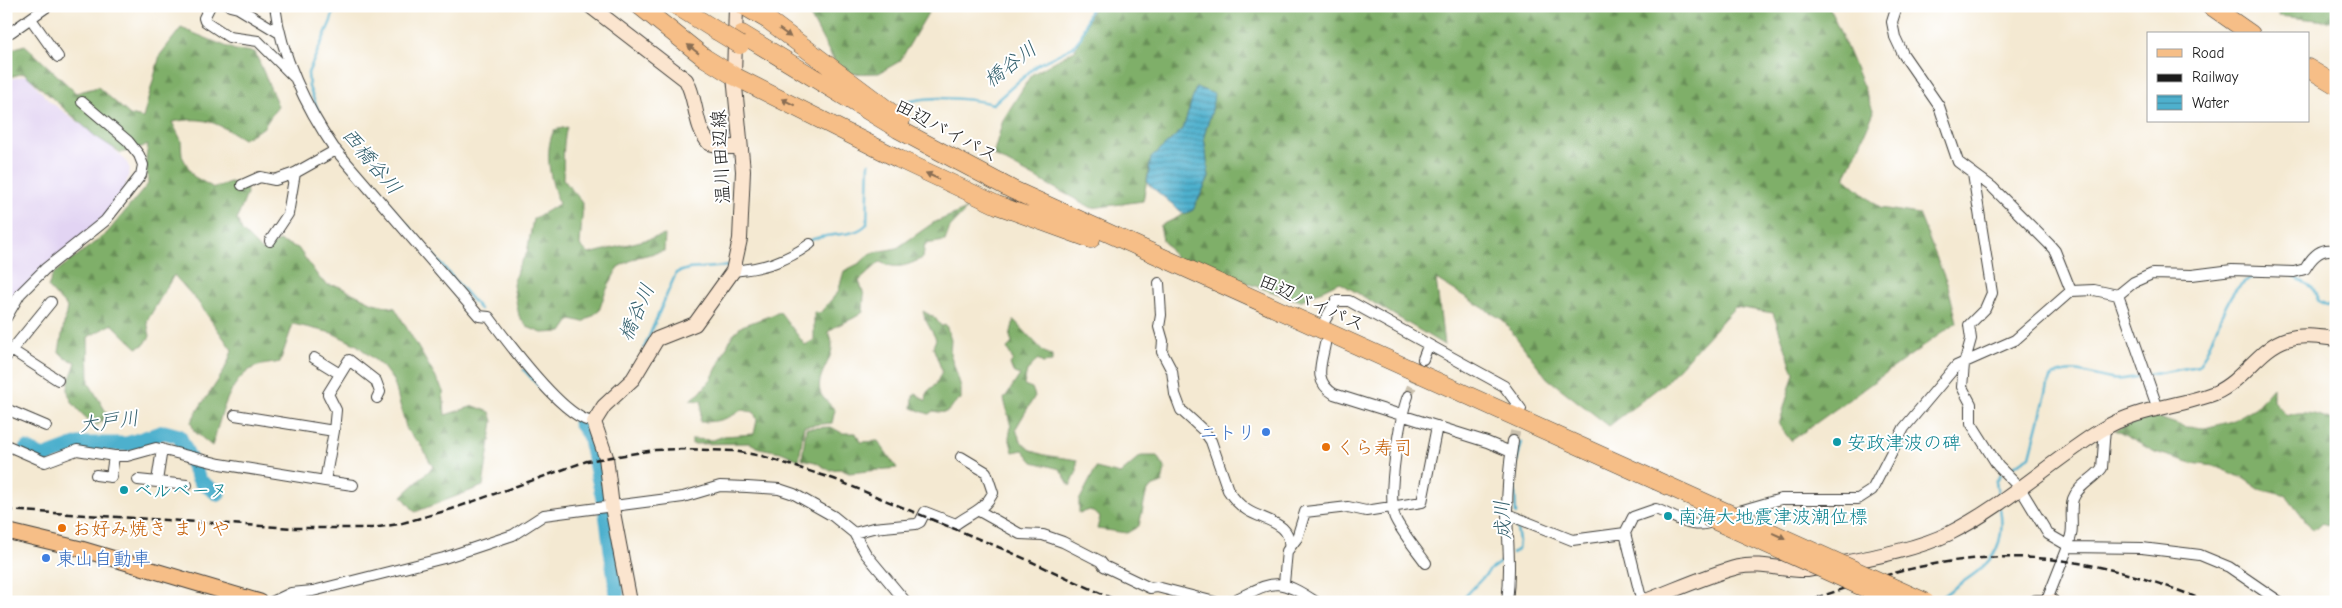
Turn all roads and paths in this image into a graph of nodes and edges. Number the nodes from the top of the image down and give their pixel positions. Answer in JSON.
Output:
{"nodes":[{"id":1,"x":48,"y":6,"type":"edge"},
{"id":2,"x":210,"y":6,"type":"edge"},
{"id":3,"x":230,"y":6,"type":"edge"},
{"id":4,"x":275,"y":6,"type":"edge"},
{"id":5,"x":590,"y":6,"type":"edge"},
{"id":6,"x":640,"y":6,"type":"edge"},
{"id":7,"x":677,"y":6,"type":"edge"},
{"id":8,"x":699,"y":6,"type":"edge"},
{"id":9,"x":736,"y":6,"type":"edge"},
{"id":10,"x":744,"y":6,"type":"edge"},
{"id":11,"x":1897,"y":6,"type":"edge"},
{"id":12,"x":2211,"y":6,"type":"edge"},
{"id":13,"x":31,"y":19,"type":"junction"},
{"id":14,"x":720,"y":26,"type":"junction"},
{"id":15,"x":278,"y":32,"type":"junction"},
{"id":16,"x":2247,"y":32,"type":"edge"},
{"id":17,"x":6,"y":33,"type":"edge"},
{"id":18,"x":741,"y":39,"type":"junction"},
{"id":19,"x":58,"y":57,"type":"dead end"},
{"id":20,"x":2310,"y":69,"type":"edge"},
{"id":21,"x":734,"y":76,"type":"junction"},
{"id":22,"x":298,"y":81,"type":"junction"},
{"id":23,"x":2336,"y":85,"type":"edge"},
{"id":24,"x":82,"y":102,"type":"dead end"},
{"id":25,"x":740,"y":146,"type":"junction"},
{"id":26,"x":336,"y":150,"type":"junction"},
{"id":27,"x":296,"y":173,"type":"junction"},
{"id":28,"x":1973,"y":174,"type":"junction"},
{"id":29,"x":242,"y":185,"type":"dead end"},
{"id":30,"x":1014,"y":190,"type":"junction"},
{"id":31,"x":1092,"y":239,"type":"junction"},
{"id":32,"x":270,"y":241,"type":"dead end"},
{"id":33,"x":810,"y":244,"type":"dead end"},
{"id":34,"x":2336,"y":250,"type":"edge"},
{"id":35,"x":734,"y":265,"type":"junction"},
{"id":36,"x":1160,"y":283,"type":"dead end"},
{"id":37,"x":2071,"y":292,"type":"junction"},
{"id":38,"x":2118,"y":296,"type":"junction"},
{"id":39,"x":51,"y":302,"type":"dead end"},
{"id":40,"x":6,"y":318,"type":"edge"},
{"id":41,"x":1322,"y":337,"type":"junction"},
{"id":42,"x":2336,"y":339,"type":"edge"},
{"id":43,"x":1428,"y":346,"type":"junction"},
{"id":44,"x":9,"y":354,"type":"edge"},
{"id":45,"x":314,"y":358,"type":"dead end"},
{"id":46,"x":1423,"y":359,"type":"tunnel mouth"},
{"id":47,"x":1964,"y":364,"type":"junction"},
{"id":48,"x":340,"y":374,"type":"junction"},
{"id":49,"x":58,"y":380,"type":"dead end"},
{"id":50,"x":1408,"y":396,"type":"tunnel mouth"},
{"id":51,"x":377,"y":398,"type":"dead end"},
{"id":52,"x":6,"y":409,"type":"edge"},
{"id":53,"x":1521,"y":409,"type":"dead end"},
{"id":54,"x":2158,"y":409,"type":"junction"},
{"id":55,"x":1401,"y":414,"type":"junction"},
{"id":56,"x":235,"y":416,"type":"dead end"},
{"id":57,"x":592,"y":422,"type":"junction"},
{"id":58,"x":46,"y":426,"type":"dead end"},
{"id":59,"x":1438,"y":426,"type":"junction"},
{"id":60,"x":2105,"y":428,"type":"junction"},
{"id":61,"x":334,"y":431,"type":"junction"},
{"id":62,"x":1513,"y":441,"type":"tunnel mouth"},
{"id":63,"x":6,"y":445,"type":"edge"},
{"id":64,"x":162,"y":449,"type":"junction"},
{"id":65,"x":1512,"y":452,"type":"junction"},
{"id":66,"x":114,"y":456,"type":"junction"},
{"id":67,"x":961,"y":457,"type":"dead end"},
{"id":68,"x":96,"y":475,"type":"dead end"},
{"id":69,"x":138,"y":480,"type":"dead end"},
{"id":70,"x":157,"y":481,"type":"junction"},
{"id":71,"x":325,"y":481,"type":"junction"},
{"id":72,"x":187,"y":485,"type":"dead end"},
{"id":73,"x":354,"y":485,"type":"dead end"},
{"id":74,"x":1653,"y":485,"type":"junction"},
{"id":75,"x":2020,"y":488,"type":"junction"},
{"id":76,"x":1394,"y":506,"type":"junction"},
{"id":77,"x":611,"y":508,"type":"junction"},
{"id":78,"x":979,"y":511,"type":"junction"},
{"id":79,"x":1507,"y":514,"type":"junction"},
{"id":80,"x":6,"y":531,"type":"edge"},
{"id":81,"x":1625,"y":532,"type":"junction"},
{"id":82,"x":854,"y":533,"type":"junction"},
{"id":83,"x":2067,"y":546,"type":"junction"},
{"id":84,"x":1289,"y":549,"type":"junction"},
{"id":85,"x":1426,"y":563,"type":"dead end"},
{"id":86,"x":1284,"y":583,"type":"junction"},
{"id":87,"x":2045,"y":601,"type":"edge"},
{"id":88,"x":260,"y":602,"type":"edge"},
{"id":89,"x":272,"y":602,"type":"edge"},
{"id":90,"x":630,"y":602,"type":"edge"},
{"id":91,"x":906,"y":602,"type":"edge"},
{"id":92,"x":1215,"y":602,"type":"edge"},
{"id":93,"x":1230,"y":602,"type":"edge"},
{"id":94,"x":1316,"y":602,"type":"edge"},
{"id":95,"x":1507,"y":602,"type":"edge"},
{"id":96,"x":1643,"y":602,"type":"edge"},
{"id":97,"x":1896,"y":602,"type":"edge"},
{"id":98,"x":1926,"y":602,"type":"edge"},
{"id":99,"x":2280,"y":602,"type":"edge"}],
"edges":[{"from":1,"to":13,"type":"street"},
{"from":2,"to":22,"type":"street"},
{"from":3,"to":15,"type":"street"},
{"from":4,"to":15,"type":"street"},
{"from":5,"to":25,"type":"street"},
{"from":21,"to":6,"type":"highway","one_way":true},
{"from":7,"to":14,"type":"highway","name":"田辺バイパス"},
{"from":8,"to":14,"type":"highway","name":"田辺バイパス"},
{"from":9,"to":21,"type":"street","name":"温川田辺線"},
{"from":10,"to":30,"type":"highway","one_way":true},
{"from":11,"to":28,"type":"street"},
{"from":12,"to":16,"type":"highway"},
{"from":13,"to":17,"type":"street"},
{"from":13,"to":19,"type":"street"},
{"from":14,"to":18,"type":"highway","name":"田辺バイパス","bridge":true},
{"from":15,"to":22,"type":"street"},
{"from":18,"to":30,"type":"highway","name":"田辺バイパス"},
{"from":18,"to":31,"type":"highway","name":"田辺バイパス"},
{"from":20,"to":23,"type":"highway"},
{"from":21,"to":25,"type":"street","name":"温川田辺線"},
{"from":31,"to":21,"type":"highway","one_way":true},
{"from":22,"to":26,"type":"street"},
{"from":24,"to":40,"type":"street"},
{"from":25,"to":35,"type":"street","name":"温川田辺線"},
{"from":26,"to":27,"type":"street"},
{"from":26,"to":57,"type":"street"},
{"from":27,"to":29,"type":"street"},
{"from":27,"to":32,"type":"street"},
{"from":28,"to":37,"type":"street"},
{"from":28,"to":47,"type":"street"},
{"from":30,"to":41,"type":"highway","name":"田辺バイパス"},
{"from":31,"to":41,"type":"highway","name":"田辺バイパス"},
{"from":33,"to":35,"type":"street"},
{"from":34,"to":38,"type":"street"},
{"from":35,"to":57,"type":"street","name":"温川田辺線"},
{"from":36,"to":84,"type":"street"},
{"from":37,"to":38,"type":"street"},
{"from":37,"to":47,"type":"street"},
{"from":38,"to":54,"type":"street"},
{"from":39,"to":44,"type":"street"},
{"from":41,"to":43,"type":"street"},
{"from":41,"to":55,"type":"street"},
{"from":41,"to":74,"type":"highway","name":"田辺バイパス"},
{"from":42,"to":54,"type":"street"},
{"from":43,"to":46,"type":"street"},
{"from":43,"to":53,"type":"street"},
{"from":44,"to":49,"type":"street"},
{"from":45,"to":48,"type":"street"},
{"from":47,"to":75,"type":"street"},
{"from":47,"to":81,"type":"street"},
{"from":48,"to":51,"type":"street"},
{"from":48,"to":61,"type":"street"},
{"from":50,"to":55,"type":"street"},
{"from":52,"to":58,"type":"street"},
{"from":54,"to":60,"type":"street"},
{"from":55,"to":59,"type":"street"},
{"from":55,"to":76,"type":"street"},
{"from":56,"to":61,"type":"street"},
{"from":57,"to":77,"type":"street"},
{"from":59,"to":65,"type":"street"},
{"from":59,"to":76,"type":"street"},
{"from":60,"to":75,"type":"street"},
{"from":60,"to":83,"type":"street"},
{"from":61,"to":71,"type":"street"},
{"from":62,"to":65,"type":"street"},
{"from":63,"to":66,"type":"street"},
{"from":64,"to":66,"type":"street"},
{"from":64,"to":70,"type":"street"},
{"from":64,"to":71,"type":"street"},
{"from":65,"to":79,"type":"street"},
{"from":66,"to":68,"type":"street"},
{"from":67,"to":78,"type":"street"},
{"from":69,"to":70,"type":"street"},
{"from":70,"to":72,"type":"street"},
{"from":71,"to":73,"type":"street"},
{"from":74,"to":97,"type":"highway","name":"田辺バイパス","bridge":true},
{"from":74,"to":98,"type":"highway","name":"田辺バイパス","one_way":true,"bridge":true},
{"from":75,"to":83,"type":"street"},
{"from":75,"to":96,"type":"street"},
{"from":76,"to":84,"type":"street"},
{"from":76,"to":85,"type":"street"},
{"from":77,"to":82,"type":"street"},
{"from":77,"to":89,"type":"street"},
{"from":77,"to":90,"type":"street"},
{"from":78,"to":82,"type":"street"},
{"from":78,"to":92,"type":"street"},
{"from":79,"to":81,"type":"street"},
{"from":79,"to":95,"type":"street"},
{"from":80,"to":88,"type":"main road"},
{"from":81,"to":96,"type":"street"},
{"from":82,"to":91,"type":"street"},
{"from":83,"to":87,"type":"street"},
{"from":83,"to":99,"type":"street"},
{"from":84,"to":86,"type":"street"},
{"from":86,"to":93,"type":"street"},
{"from":86,"to":94,"type":"street"}]}
